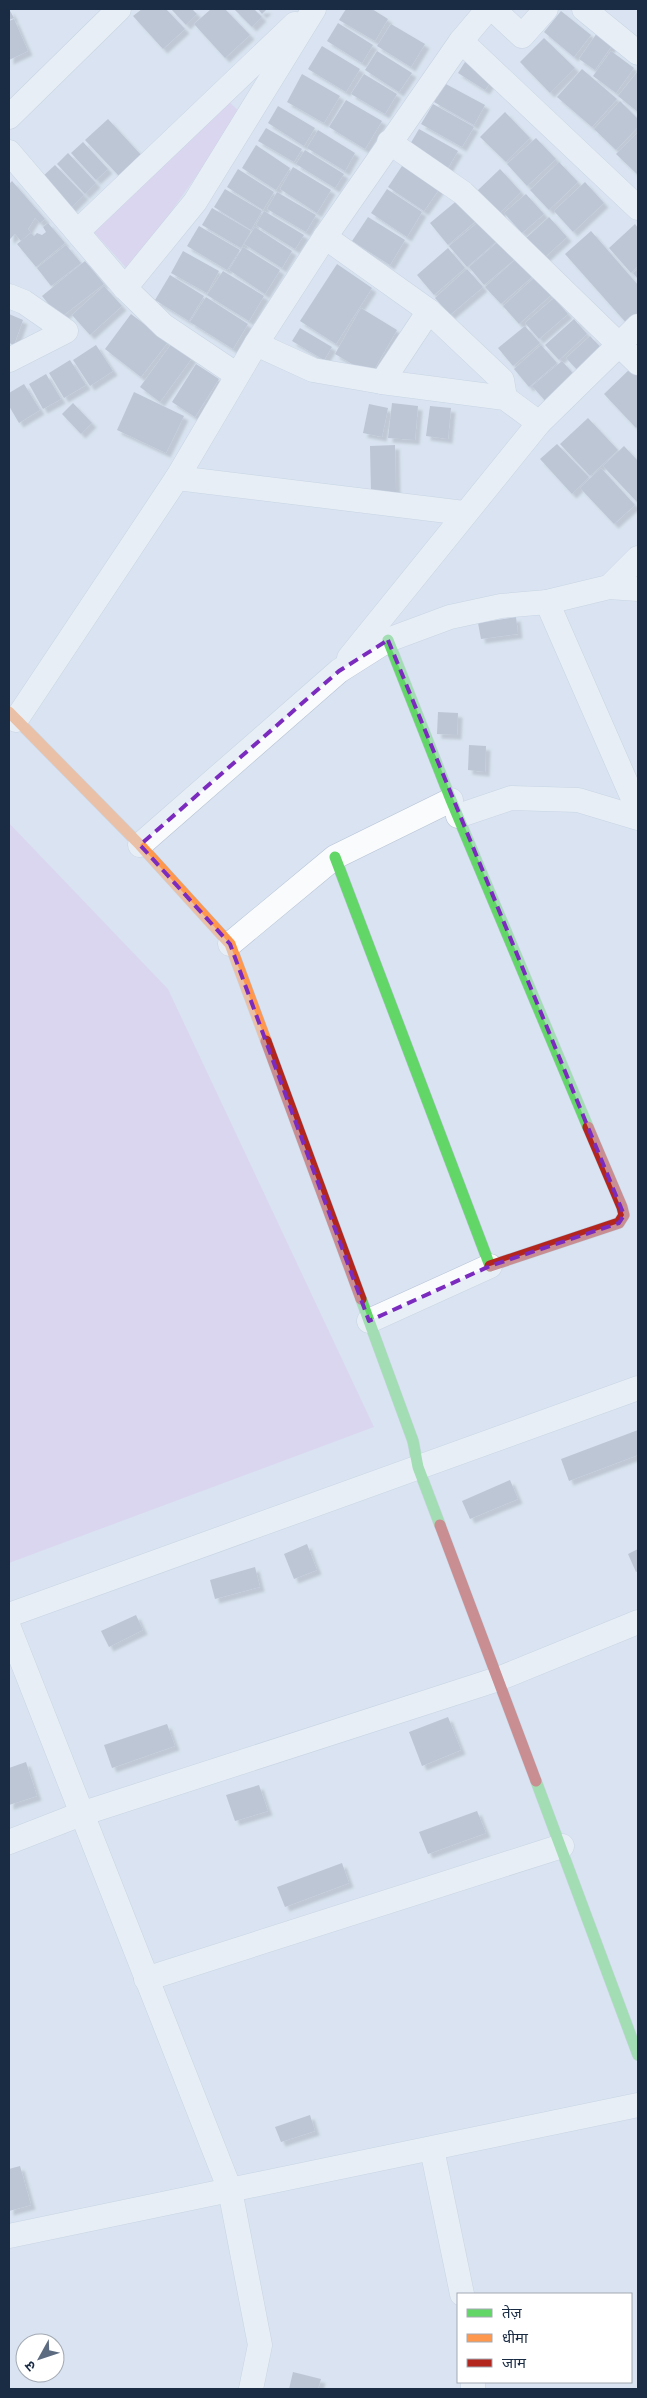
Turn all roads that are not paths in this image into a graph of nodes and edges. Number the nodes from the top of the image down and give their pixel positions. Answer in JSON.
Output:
{"nodes":[{"id":1,"x":119,"y":9,"type":"edge"},
{"id":2,"x":312,"y":9,"type":"edge"},
{"id":3,"x":488,"y":9,"type":"edge"},
{"id":4,"x":493,"y":9,"type":"edge"},
{"id":5,"x":546,"y":9,"type":"edge"},
{"id":6,"x":584,"y":9,"type":"edge"},
{"id":7,"x":461,"y":41,"type":"junction"},
{"id":8,"x":638,"y":53,"type":"edge"},
{"id":9,"x":9,"y":117,"type":"edge"},
{"id":10,"x":389,"y":142,"type":"junction"},
{"id":11,"x":9,"y":152,"type":"edge"},
{"id":12,"x":638,"y":208,"type":"edge"},
{"id":13,"x":78,"y":231,"type":"junction"},
{"id":14,"x":325,"y":236,"type":"junction"},
{"id":15,"x":125,"y":288,"type":"junction"},
{"id":16,"x":9,"y":296,"type":"edge"},
{"id":17,"x":429,"y":311,"type":"junction"},
{"id":18,"x":638,"y":326,"type":"edge"},
{"id":19,"x":256,"y":344,"type":"junction"},
{"id":20,"x":619,"y":345,"type":"junction"},
{"id":21,"x":9,"y":360,"type":"edge"},
{"id":22,"x":638,"y":364,"type":"edge"},
{"id":23,"x":237,"y":375,"type":"junction"},
{"id":24,"x":382,"y":382,"type":"junction"},
{"id":25,"x":505,"y":398,"type":"junction"},
{"id":26,"x":538,"y":424,"type":"junction"},
{"id":27,"x":177,"y":478,"type":"junction"},
{"id":28,"x":464,"y":513,"type":"junction"},
{"id":29,"x":638,"y":558,"type":"edge"},
{"id":30,"x":609,"y":587,"type":"junction"},
{"id":31,"x":638,"y":588,"type":"edge"},
{"id":32,"x":547,"y":602,"type":"junction"},
{"id":33,"x":388,"y":640,"type":"junction"},
{"id":34,"x":339,"y":671,"type":"junction"},
{"id":35,"x":13,"y":716,"type":"edge"},
{"id":36,"x":455,"y":808,"type":"junction"},
{"id":37,"x":638,"y":810,"type":"edge"},
{"id":38,"x":638,"y":818,"type":"edge"},
{"id":39,"x":140,"y":844,"type":"junction"},
{"id":40,"x":335,"y":857,"type":"junction"},
{"id":41,"x":230,"y":944,"type":"junction"},
{"id":42,"x":490,"y":1266,"type":"junction"},
{"id":43,"x":369,"y":1321,"type":"junction"},
{"id":44,"x":638,"y":1388,"type":"edge"},
{"id":45,"x":418,"y":1467,"type":"junction"},
{"id":46,"x":9,"y":1615,"type":"edge"},
{"id":47,"x":638,"y":1622,"type":"edge"},
{"id":48,"x":9,"y":1628,"type":"edge"},
{"id":49,"x":498,"y":1679,"type":"junction"},
{"id":50,"x":81,"y":1814,"type":"junction"},
{"id":51,"x":9,"y":1842,"type":"edge"},
{"id":52,"x":562,"y":1846,"type":"junction"},
{"id":53,"x":146,"y":1979,"type":"junction"},
{"id":54,"x":638,"y":2055,"type":"edge"},
{"id":55,"x":638,"y":2105,"type":"edge"},
{"id":56,"x":432,"y":2149,"type":"junction"},
{"id":57,"x":230,"y":2190,"type":"junction"},
{"id":58,"x":9,"y":2236,"type":"edge"},
{"id":59,"x":462,"y":2293,"type":"edge"},
{"id":60,"x":251,"y":2389,"type":"edge"}],
"edges":[{"from":1,"to":9,"type":"street"},
{"from":2,"to":13,"type":"street"},
{"from":2,"to":15,"type":"street"},
{"from":3,"to":7,"type":"street"},
{"from":4,"to":5,"type":"street"},
{"from":6,"to":8,"type":"street"},
{"from":7,"to":10,"type":"street"},
{"from":7,"to":12,"type":"street"},
{"from":10,"to":14,"type":"street"},
{"from":10,"to":20,"type":"street"},
{"from":11,"to":13,"type":"street"},
{"from":13,"to":15,"type":"street"},
{"from":14,"to":17,"type":"street"},
{"from":14,"to":19,"type":"street"},
{"from":15,"to":23,"type":"street"},
{"from":16,"to":21,"type":"street"},
{"from":17,"to":24,"type":"street"},
{"from":17,"to":25,"type":"street"},
{"from":18,"to":20,"type":"street"},
{"from":19,"to":23,"type":"street"},
{"from":19,"to":24,"type":"street"},
{"from":20,"to":22,"type":"street"},
{"from":20,"to":26,"type":"street"},
{"from":23,"to":27,"type":"street"},
{"from":24,"to":25,"type":"street"},
{"from":25,"to":26,"type":"street"},
{"from":26,"to":28,"type":"street"},
{"from":27,"to":28,"type":"street"},
{"from":27,"to":35,"type":"street"},
{"from":28,"to":34,"type":"street"},
{"from":29,"to":30,"type":"street"},
{"from":30,"to":31,"type":"street"},
{"from":30,"to":32,"type":"street"},
{"from":32,"to":33,"type":"street"},
{"from":32,"to":37,"type":"street"},
{"from":33,"to":34,"type":"street"},
{"from":33,"to":36,"type":"street"},
{"from":34,"to":39,"type":"street"},
{"from":35,"to":39,"type":"street"},
{"from":36,"to":38,"type":"street"},
{"from":36,"to":40,"type":"street"},
{"from":36,"to":42,"type":"street"},
{"from":39,"to":41,"type":"street"},
{"from":40,"to":41,"type":"street"},
{"from":40,"to":42,"type":"street"},
{"from":41,"to":43,"type":"street"},
{"from":42,"to":43,"type":"street"},
{"from":43,"to":45,"type":"street"},
{"from":44,"to":45,"type":"street"},
{"from":45,"to":46,"type":"street"},
{"from":45,"to":49,"type":"street"},
{"from":47,"to":49,"type":"street"},
{"from":48,"to":50,"type":"street"},
{"from":49,"to":50,"type":"street"},
{"from":49,"to":52,"type":"street"},
{"from":50,"to":51,"type":"street"},
{"from":50,"to":53,"type":"street"},
{"from":52,"to":53,"type":"street"},
{"from":52,"to":54,"type":"street"},
{"from":53,"to":57,"type":"street"},
{"from":55,"to":56,"type":"street"},
{"from":56,"to":57,"type":"street"},
{"from":56,"to":59,"type":"street"},
{"from":57,"to":58,"type":"street"},
{"from":57,"to":60,"type":"street"}]}
